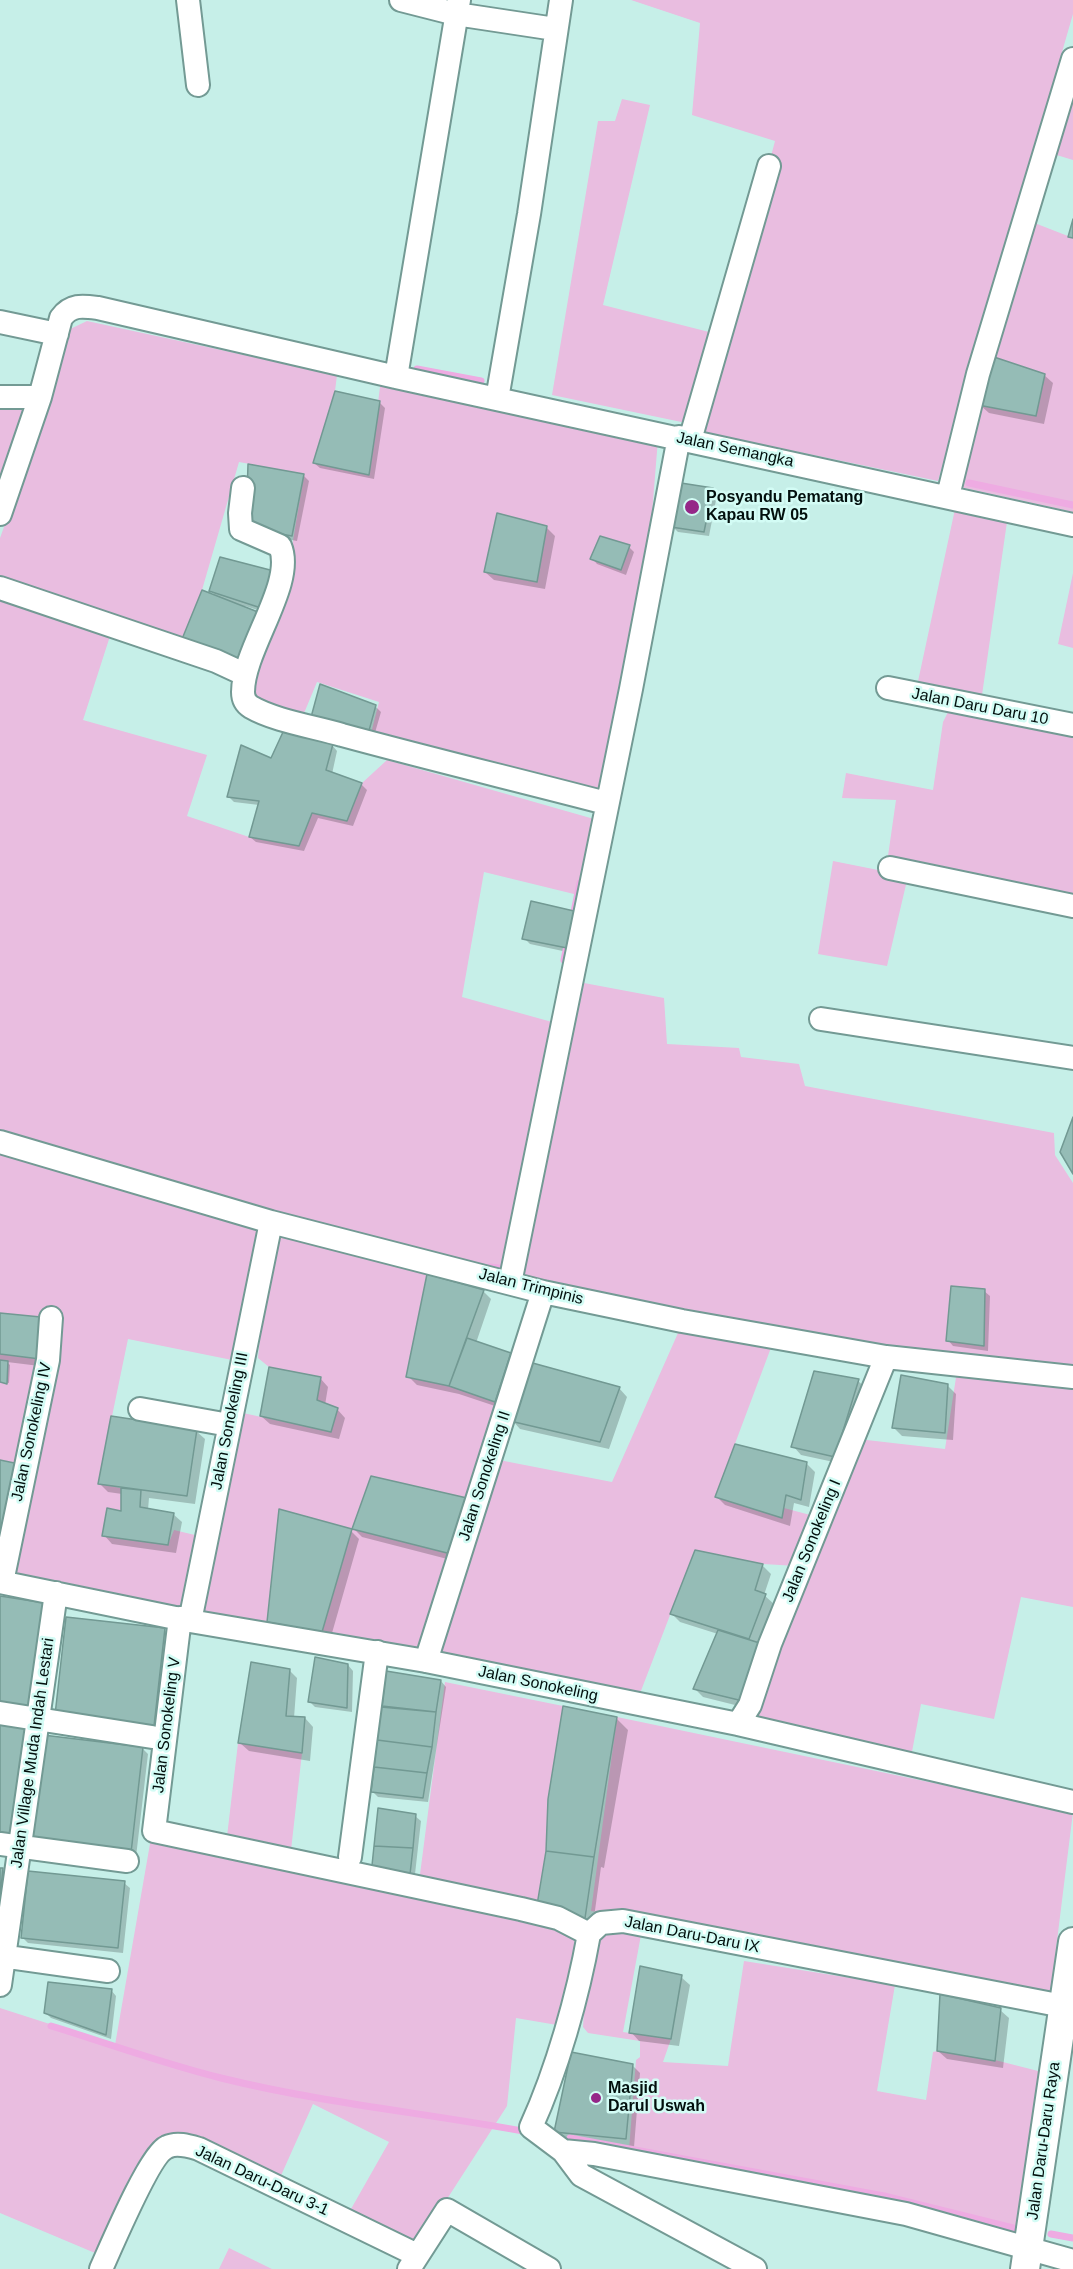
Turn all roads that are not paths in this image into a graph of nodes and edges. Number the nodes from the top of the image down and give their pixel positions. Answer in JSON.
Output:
{"nodes":[{"id":1,"x":188,"y":0,"type":"edge"},
{"id":2,"x":401,"y":0,"type":"edge"},
{"id":3,"x":561,"y":0,"type":"edge"},
{"id":4,"x":457,"y":7,"type":"edge"},
{"id":5,"x":555,"y":29,"type":"junction"},
{"id":6,"x":1073,"y":59,"type":"edge"},
{"id":7,"x":198,"y":86,"type":"dead end"},
{"id":8,"x":769,"y":166,"type":"dead end"},
{"id":9,"x":0,"y":322,"type":"edge"},
{"id":10,"x":57,"y":334,"type":"junction"},
{"id":11,"x":396,"y":377,"type":"junction"},
{"id":12,"x":0,"y":397,"type":"edge"},
{"id":13,"x":40,"y":397,"type":"junction"},
{"id":14,"x":497,"y":399,"type":"junction"},
{"id":15,"x":684,"y":439,"type":"junction"},
{"id":16,"x":243,"y":488,"type":"dead end"},
{"id":17,"x":948,"y":496,"type":"junction"},
{"id":18,"x":0,"y":514,"type":"edge"},
{"id":19,"x":1073,"y":525,"type":"edge"},
{"id":20,"x":0,"y":588,"type":"edge"},
{"id":21,"x":244,"y":674,"type":"junction"},
{"id":22,"x":888,"y":688,"type":"dead end"},
{"id":23,"x":1073,"y":725,"type":"edge"},
{"id":24,"x":606,"y":803,"type":"junction"},
{"id":25,"x":890,"y":868,"type":"dead end"},
{"id":26,"x":1073,"y":906,"type":"edge"},
{"id":27,"x":821,"y":1019,"type":"dead end"},
{"id":28,"x":1073,"y":1058,"type":"edge"},
{"id":29,"x":0,"y":1142,"type":"edge"},
{"id":30,"x":270,"y":1222,"type":"junction"},
{"id":31,"x":510,"y":1283,"type":"junction"},
{"id":32,"x":543,"y":1292,"type":"junction"},
{"id":33,"x":51,"y":1317,"type":"dead end"},
{"id":34,"x":886,"y":1357,"type":"junction"},
{"id":35,"x":1073,"y":1377,"type":"edge"},
{"id":36,"x":140,"y":1409,"type":"dead end"},
{"id":37,"x":229,"y":1425,"type":"junction"},
{"id":38,"x":1,"y":1582,"type":"edge"},
{"id":39,"x":56,"y":1593,"type":"junction"},
{"id":40,"x":185,"y":1620,"type":"junction"},
{"id":41,"x":377,"y":1652,"type":"junction"},
{"id":42,"x":426,"y":1661,"type":"junction"},
{"id":43,"x":0,"y":1713,"type":"edge"},
{"id":44,"x":36,"y":1719,"type":"junction"},
{"id":45,"x":738,"y":1724,"type":"junction"},
{"id":46,"x":152,"y":1737,"type":"dead end"},
{"id":47,"x":1073,"y":1802,"type":"edge"},
{"id":48,"x":10,"y":1845,"type":"edge"},
{"id":49,"x":350,"y":1857,"type":"dead end"},
{"id":50,"x":127,"y":1861,"type":"dead end"},
{"id":51,"x":589,"y":1934,"type":"junction"},
{"id":52,"x":1073,"y":1942,"type":"edge"},
{"id":53,"x":2,"y":1957,"type":"edge"},
{"id":54,"x":108,"y":1971,"type":"dead end"},
{"id":55,"x":0,"y":1985,"type":"edge"},
{"id":56,"x":1065,"y":2021,"type":"edge"},
{"id":57,"x":563,"y":2151,"type":"junction"},
{"id":58,"x":1027,"y":2258,"type":"edge"},
{"id":59,"x":1073,"y":2261,"type":"edge"},
{"id":60,"x":413,"y":2262,"type":"edge"},
{"id":61,"x":101,"y":2269,"type":"edge"},
{"id":62,"x":549,"y":2269,"type":"edge"},
{"id":63,"x":755,"y":2269,"type":"edge"}],
"edges":[{"from":1,"to":7,"type":"street"},
{"from":2,"to":4,"type":"street"},
{"from":3,"to":5,"type":"street"},
{"from":4,"to":5,"type":"street"},
{"from":4,"to":11,"type":"street"},
{"from":5,"to":14,"type":"street"},
{"from":6,"to":17,"type":"street"},
{"from":8,"to":15,"type":"street"},
{"from":9,"to":10,"type":"street"},
{"from":10,"to":11,"type":"street","name":"Jalan Semangka"},
{"from":10,"to":13,"type":"street"},
{"from":11,"to":14,"type":"street","name":"Jalan Semangka"},
{"from":12,"to":13,"type":"street"},
{"from":13,"to":18,"type":"street"},
{"from":14,"to":15,"type":"street","name":"Jalan Semangka"},
{"from":15,"to":17,"type":"street","name":"Jalan Semangka"},
{"from":15,"to":24,"type":"street"},
{"from":16,"to":21,"type":"street"},
{"from":17,"to":19,"type":"street","name":"Jalan Semangka"},
{"from":20,"to":21,"type":"street"},
{"from":21,"to":24,"type":"street"},
{"from":22,"to":23,"type":"street","name":"Jalan Daru Daru 10"},
{"from":24,"to":31,"type":"street"},
{"from":25,"to":26,"type":"street"},
{"from":27,"to":28,"type":"street"},
{"from":29,"to":30,"type":"street","name":"Jalan Trimpinis"},
{"from":30,"to":31,"type":"street","name":"Jalan Trimpinis"},
{"from":30,"to":37,"type":"street","name":"Jalan Sonokeling III"},
{"from":31,"to":32,"type":"street","name":"Jalan Trimpinis"},
{"from":32,"to":34,"type":"street","name":"Jalan Trimpinis"},
{"from":32,"to":42,"type":"street","name":"Jalan Sonokeling II"},
{"from":33,"to":38,"type":"street","name":"Jalan Sonokeling IV"},
{"from":34,"to":35,"type":"street","name":"Jalan Trimpinis"},
{"from":34,"to":45,"type":"street","name":"Jalan Sonokeling I"},
{"from":36,"to":37,"type":"street"},
{"from":37,"to":40,"type":"street","name":"Jalan Sonokeling III"},
{"from":38,"to":39,"type":"street","name":"Jalan Sonokeling"},
{"from":39,"to":40,"type":"street","name":"Jalan Sonokeling"},
{"from":39,"to":44,"type":"street","name":"Jalan Village Muda Indah Lestari"},
{"from":40,"to":41,"type":"street","name":"Jalan Sonokeling"},
{"from":40,"to":51,"type":"street","name":"Jalan Sonokeling V"},
{"from":41,"to":42,"type":"street","name":"Jalan Sonokeling"},
{"from":41,"to":49,"type":"street"},
{"from":42,"to":45,"type":"street","name":"Jalan Sonokeling"},
{"from":43,"to":44,"type":"street"},
{"from":44,"to":46,"type":"street"},
{"from":44,"to":48,"type":"street","name":"Jalan Village Muda Indah Lestari"},
{"from":45,"to":47,"type":"street","name":"Jalan Sonokeling"},
{"from":48,"to":50,"type":"street"},
{"from":48,"to":53,"type":"street","name":"Jalan Village Muda Indah Lestari"},
{"from":51,"to":56,"type":"street","name":"Jalan Daru-Daru IX"},
{"from":51,"to":57,"type":"street"},
{"from":52,"to":56,"type":"main road","name":"Jalan Daru-Daru Raya"},
{"from":53,"to":54,"type":"street"},
{"from":53,"to":55,"type":"street","name":"Jalan Village Muda Indah Lestari"},
{"from":56,"to":58,"type":"main road","name":"Jalan Daru-Daru Raya"},
{"from":57,"to":58,"type":"street"},
{"from":57,"to":63,"type":"street"},
{"from":58,"to":59,"type":"street"},
{"from":60,"to":61,"type":"street","name":"Jalan Daru-Daru 3-1"},
{"from":60,"to":62,"type":"street"}]}
